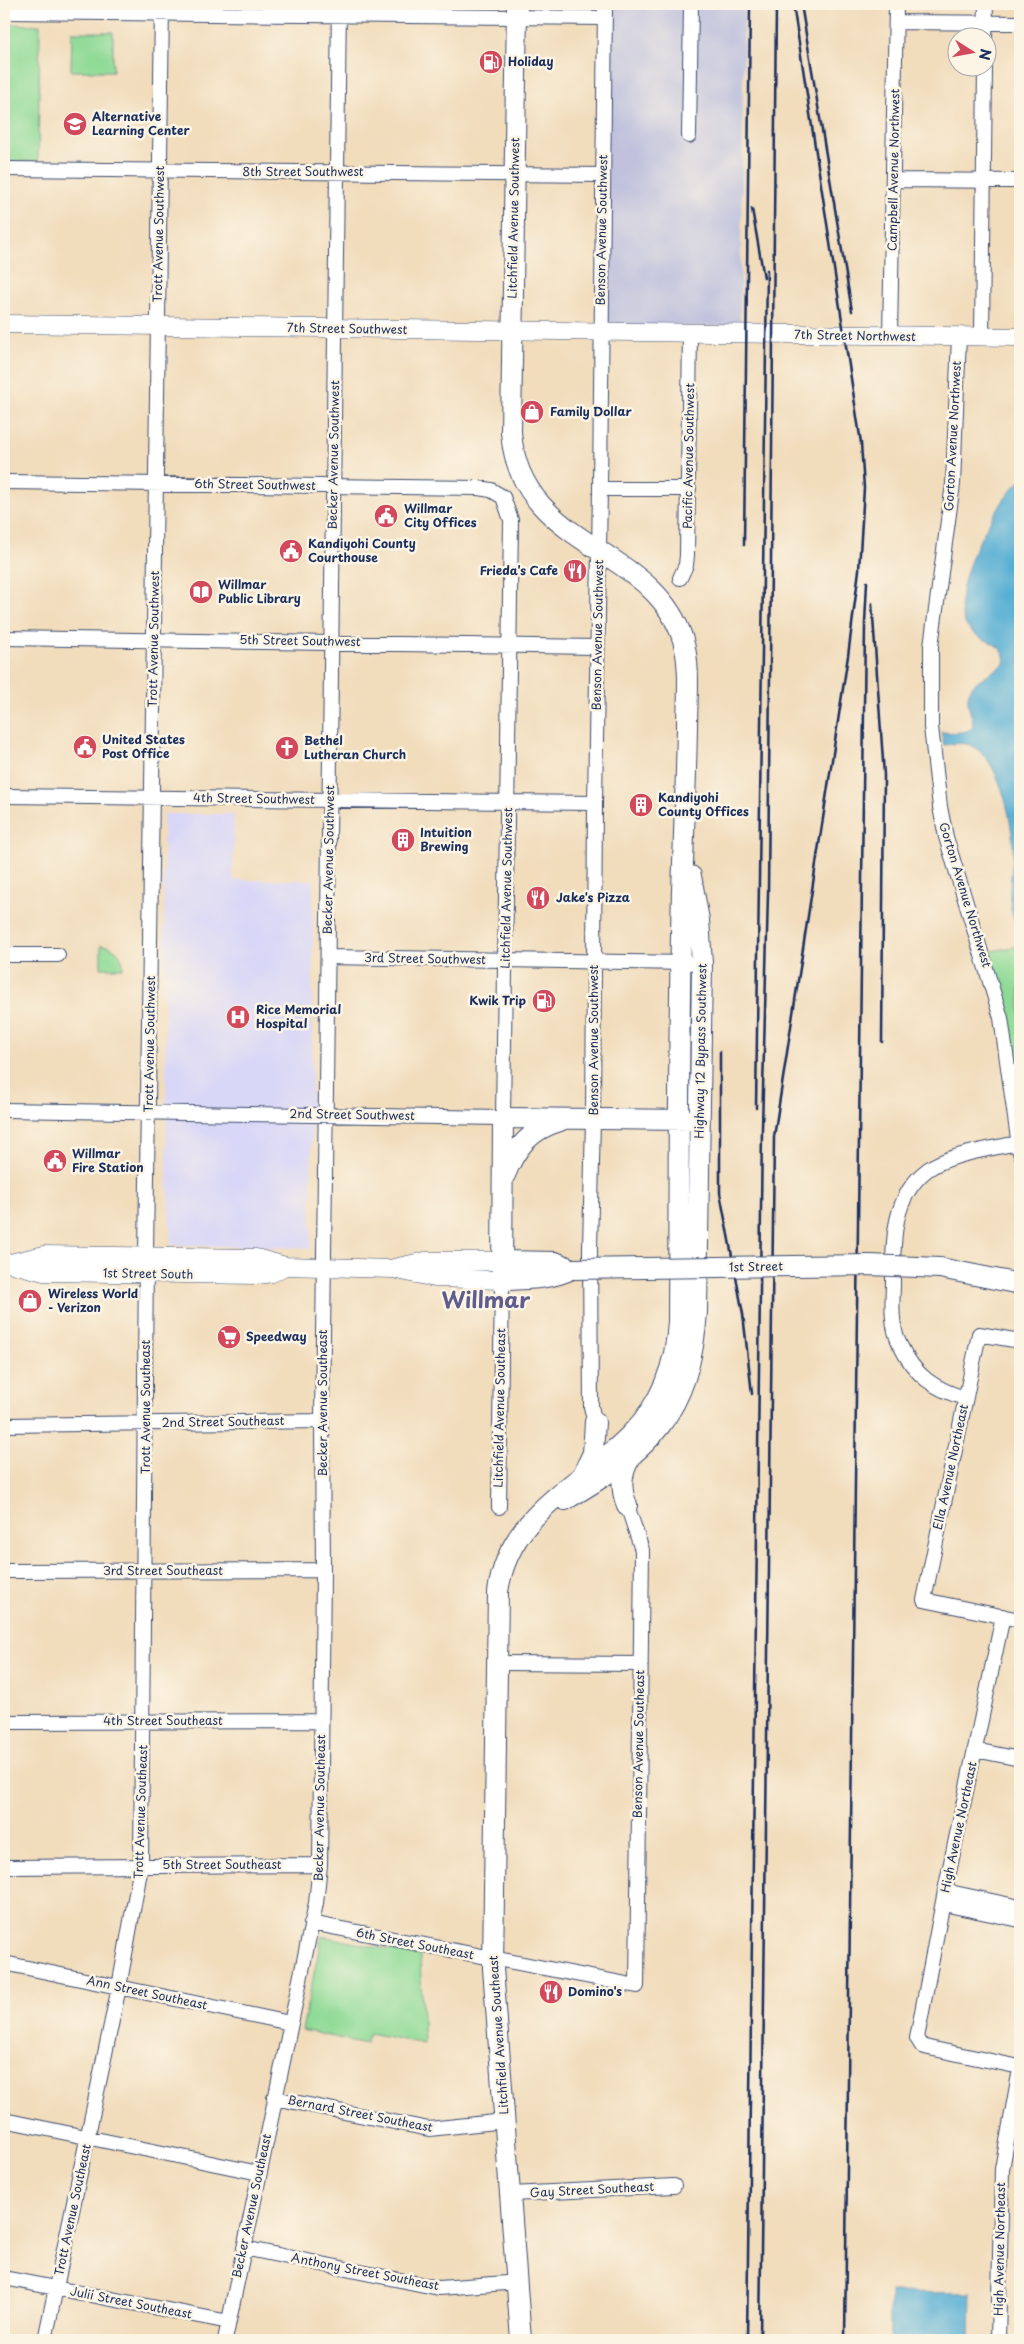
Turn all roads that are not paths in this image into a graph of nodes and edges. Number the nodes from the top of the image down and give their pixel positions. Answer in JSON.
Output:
{"nodes":[{"id":1,"x":605,"y":4,"type":"edge"},
{"id":2,"x":691,"y":4,"type":"edge"},
{"id":3,"x":896,"y":4,"type":"edge"},
{"id":4,"x":986,"y":4,"type":"edge"},
{"id":5,"x":162,"y":9,"type":"edge"},
{"id":6,"x":339,"y":10,"type":"edge"},
{"id":7,"x":517,"y":11,"type":"edge"},
{"id":8,"x":4,"y":12,"type":"edge"},
{"id":9,"x":604,"y":18,"type":"junction"},
{"id":10,"x":896,"y":22,"type":"junction"},
{"id":11,"x":986,"y":23,"type":"junction"},
{"id":12,"x":1020,"y":24,"type":"edge"},
{"id":13,"x":986,"y":28,"type":"edge"},
{"id":14,"x":985,"y":78,"type":"edge"},
{"id":15,"x":689,"y":136,"type":"dead end"},
{"id":16,"x":4,"y":169,"type":"edge"},
{"id":17,"x":160,"y":172,"type":"junction"},
{"id":18,"x":337,"y":172,"type":"junction"},
{"id":19,"x":515,"y":174,"type":"junction"},
{"id":20,"x":603,"y":175,"type":"junction"},
{"id":21,"x":894,"y":180,"type":"junction"},
{"id":22,"x":984,"y":181,"type":"junction"},
{"id":23,"x":1020,"y":181,"type":"edge"},
{"id":24,"x":4,"y":324,"type":"edge"},
{"id":25,"x":157,"y":327,"type":"junction"},
{"id":26,"x":336,"y":329,"type":"junction"},
{"id":27,"x":513,"y":332,"type":"junction"},
{"id":28,"x":600,"y":333,"type":"junction"},
{"id":29,"x":690,"y":333,"type":"junction"},
{"id":30,"x":890,"y":336,"type":"junction"},
{"id":31,"x":959,"y":336,"type":"junction"},
{"id":32,"x":982,"y":336,"type":"junction"},
{"id":33,"x":1020,"y":337,"type":"edge"},
{"id":34,"x":511,"y":432,"type":"joint"},
{"id":35,"x":4,"y":482,"type":"edge"},
{"id":36,"x":156,"y":483,"type":"junction"},
{"id":37,"x":334,"y":486,"type":"junction"},
{"id":38,"x":600,"y":489,"type":"junction"},
{"id":39,"x":689,"y":489,"type":"junction"},
{"id":40,"x":503,"y":497,"type":"joint"},
{"id":41,"x":600,"y":551,"type":"junction"},
{"id":42,"x":680,"y":578,"type":"dead end"},
{"id":43,"x":4,"y":638,"type":"edge"},
{"id":44,"x":154,"y":640,"type":"junction"},
{"id":45,"x":331,"y":642,"type":"junction"},
{"id":46,"x":510,"y":644,"type":"junction"},
{"id":47,"x":596,"y":647,"type":"junction"},
{"id":48,"x":4,"y":796,"type":"edge"},
{"id":49,"x":152,"y":798,"type":"junction"},
{"id":50,"x":330,"y":800,"type":"junction"},
{"id":51,"x":508,"y":801,"type":"junction"},
{"id":52,"x":595,"y":803,"type":"junction"},
{"id":53,"x":4,"y":955,"type":"edge"},
{"id":54,"x":58,"y":955,"type":"dead end"},
{"id":55,"x":328,"y":957,"type":"junction"},
{"id":56,"x":505,"y":960,"type":"junction"},
{"id":57,"x":594,"y":961,"type":"junction"},
{"id":58,"x":692,"y":963,"type":"junction"},
{"id":59,"x":4,"y":1110,"type":"edge"},
{"id":60,"x":149,"y":1112,"type":"junction"},
{"id":61,"x":327,"y":1114,"type":"junction"},
{"id":62,"x":503,"y":1118,"type":"junction"},
{"id":63,"x":586,"y":1118,"type":"junction"},
{"id":64,"x":690,"y":1120,"type":"junction"},
{"id":65,"x":1019,"y":1148,"type":"edge"},
{"id":66,"x":502,"y":1189,"type":"junction"},
{"id":67,"x":146,"y":1256,"type":"junction"},
{"id":68,"x":688,"y":1261,"type":"junction"},
{"id":69,"x":7,"y":1263,"type":"edge"},
{"id":70,"x":285,"y":1266,"type":"junction"},
{"id":71,"x":324,"y":1267,"type":"junction"},
{"id":72,"x":581,"y":1267,"type":"junction"},
{"id":73,"x":940,"y":1268,"type":"junction"},
{"id":74,"x":1020,"y":1269,"type":"edge"},
{"id":75,"x":502,"y":1270,"type":"junction"},
{"id":76,"x":146,"y":1274,"type":"junction"},
{"id":77,"x":1020,"y":1284,"type":"edge"},
{"id":78,"x":1020,"y":1341,"type":"edge"},
{"id":79,"x":966,"y":1398,"type":"junction"},
{"id":80,"x":322,"y":1421,"type":"junction"},
{"id":81,"x":595,"y":1422,"type":"junction"},
{"id":82,"x":146,"y":1423,"type":"junction"},
{"id":83,"x":4,"y":1425,"type":"edge"},
{"id":84,"x":630,"y":1435,"type":"junction"},
{"id":85,"x":633,"y":1455,"type":"junction"},
{"id":86,"x":584,"y":1472,"type":"junction"},
{"id":87,"x":626,"y":1505,"type":"joint"},
{"id":88,"x":498,"y":1507,"type":"dead end"},
{"id":89,"x":532,"y":1521,"type":"junction"},
{"id":90,"x":323,"y":1570,"type":"junction"},
{"id":91,"x":4,"y":1571,"type":"edge"},
{"id":92,"x":145,"y":1571,"type":"junction"},
{"id":93,"x":1003,"y":1616,"type":"junction"},
{"id":94,"x":1020,"y":1620,"type":"edge"},
{"id":95,"x":496,"y":1663,"type":"junction"},
{"id":96,"x":640,"y":1664,"type":"junction"},
{"id":97,"x":144,"y":1720,"type":"junction"},
{"id":98,"x":321,"y":1721,"type":"junction"},
{"id":99,"x":4,"y":1722,"type":"edge"},
{"id":100,"x":975,"y":1750,"type":"junction"},
{"id":101,"x":1020,"y":1760,"type":"edge"},
{"id":102,"x":320,"y":1865,"type":"junction"},
{"id":103,"x":141,"y":1866,"type":"junction"},
{"id":104,"x":4,"y":1867,"type":"edge"},
{"id":105,"x":944,"y":1897,"type":"junction"},
{"id":106,"x":1020,"y":1907,"type":"edge"},
{"id":107,"x":1020,"y":1920,"type":"edge"},
{"id":108,"x":311,"y":1923,"type":"junction"},
{"id":109,"x":493,"y":1959,"type":"junction"},
{"id":110,"x":4,"y":1963,"type":"edge"},
{"id":111,"x":637,"y":1986,"type":"joint"},
{"id":112,"x":119,"y":1987,"type":"junction"},
{"id":113,"x":290,"y":2022,"type":"junction"},
{"id":114,"x":1020,"y":2068,"type":"edge"},
{"id":115,"x":274,"y":2098,"type":"junction"},
{"id":116,"x":4,"y":2120,"type":"edge"},
{"id":117,"x":505,"y":2121,"type":"junction"},
{"id":118,"x":89,"y":2138,"type":"junction"},
{"id":119,"x":259,"y":2173,"type":"junction"},
{"id":120,"x":674,"y":2186,"type":"dead end"},
{"id":121,"x":511,"y":2194,"type":"junction"},
{"id":122,"x":244,"y":2248,"type":"junction"},
{"id":123,"x":4,"y":2278,"type":"edge"},
{"id":124,"x":518,"y":2282,"type":"junction"},
{"id":125,"x":56,"y":2288,"type":"junction"},
{"id":126,"x":229,"y":2322,"type":"junction"},
{"id":127,"x":45,"y":2340,"type":"edge"},
{"id":128,"x":225,"y":2340,"type":"edge"},
{"id":129,"x":521,"y":2340,"type":"edge"},
{"id":130,"x":998,"y":2340,"type":"edge"}],
"edges":[{"from":1,"to":9,"type":"street","name":"Benson Avenue Southwest"},
{"from":2,"to":15,"type":"street"},
{"from":3,"to":10,"type":"street","name":"Campbell Avenue Northwest"},
{"from":4,"to":11,"type":"street"},
{"from":5,"to":6,"type":"street"},
{"from":5,"to":8,"type":"street"},
{"from":5,"to":17,"type":"street","name":"Trott Avenue Southwest"},
{"from":6,"to":7,"type":"street"},
{"from":6,"to":18,"type":"street","name":"Becker Avenue Southwest"},
{"from":7,"to":9,"type":"street"},
{"from":7,"to":19,"type":"highway","name":"Litchfield Avenue Southwest"},
{"from":9,"to":20,"type":"street","name":"Benson Avenue Southwest"},
{"from":10,"to":11,"type":"street"},
{"from":10,"to":21,"type":"street","name":"Campbell Avenue Northwest"},
{"from":11,"to":12,"type":"street"},
{"from":11,"to":13,"type":"street"},
{"from":14,"to":22,"type":"street"},
{"from":16,"to":17,"type":"street","name":"8th Street Southwest"},
{"from":17,"to":18,"type":"street","name":"8th Street Southwest"},
{"from":17,"to":25,"type":"street","name":"Trott Avenue Southwest"},
{"from":18,"to":19,"type":"street","name":"8th Street Southwest"},
{"from":18,"to":26,"type":"street","name":"Becker Avenue Southwest"},
{"from":19,"to":20,"type":"street","name":"8th Street Southwest"},
{"from":19,"to":27,"type":"highway","name":"Litchfield Avenue Southwest"},
{"from":20,"to":28,"type":"street","name":"Benson Avenue Southwest"},
{"from":21,"to":22,"type":"street"},
{"from":21,"to":30,"type":"street","name":"Campbell Avenue Northwest"},
{"from":22,"to":23,"type":"street"},
{"from":22,"to":32,"type":"street"},
{"from":24,"to":25,"type":"main road","name":"7th Street Southwest"},
{"from":25,"to":26,"type":"main road","name":"7th Street Southwest"},
{"from":25,"to":36,"type":"street","name":"Trott Avenue Southwest"},
{"from":26,"to":27,"type":"main road","name":"7th Street Southwest"},
{"from":26,"to":37,"type":"street","name":"Becker Avenue Southwest"},
{"from":27,"to":28,"type":"main road","name":"7th Street Southwest"},
{"from":27,"to":34,"type":"highway","name":"Litchfield Avenue Southwest"},
{"from":28,"to":29,"type":"main road","name":"7th Street Southwest"},
{"from":28,"to":38,"type":"street","name":"Benson Avenue Southwest"},
{"from":29,"to":30,"type":"main road","name":"7th Street Northwest"},
{"from":29,"to":39,"type":"street","name":"Pacific Avenue Southwest"},
{"from":30,"to":31,"type":"main road","name":"7th Street Northwest"},
{"from":31,"to":32,"type":"main road","name":"7th Street Northwest"},
{"from":31,"to":65,"type":"street","name":"Gorton Avenue Northwest"},
{"from":32,"to":33,"type":"main road","name":"7th Street Northwest"},
{"from":34,"to":41,"type":"highway","name":"Highway 12 Bypass Southwest"},
{"from":35,"to":36,"type":"street","name":"6th Street Southwest"},
{"from":36,"to":37,"type":"street","name":"6th Street Southwest"},
{"from":36,"to":44,"type":"street","name":"Trott Avenue Southwest"},
{"from":37,"to":40,"type":"street","name":"6th Street Southwest"},
{"from":37,"to":45,"type":"street","name":"Becker Avenue Southwest"},
{"from":38,"to":39,"type":"street"},
{"from":38,"to":41,"type":"street","name":"Benson Avenue Southwest"},
{"from":39,"to":42,"type":"street","name":"Pacific Avenue Southwest"},
{"from":40,"to":46,"type":"street","name":"Litchfield Avenue Southwest"},
{"from":41,"to":47,"type":"street","name":"Benson Avenue Southwest"},
{"from":41,"to":58,"type":"highway","name":"Highway 12 Bypass Southwest"},
{"from":43,"to":44,"type":"street","name":"5th Street Southwest"},
{"from":44,"to":45,"type":"street","name":"5th Street Southwest"},
{"from":44,"to":49,"type":"street","name":"Trott Avenue Southwest"},
{"from":45,"to":46,"type":"street","name":"5th Street Southwest"},
{"from":45,"to":50,"type":"street","name":"Becker Avenue Southwest"},
{"from":46,"to":47,"type":"street","name":"5th Street Southwest"},
{"from":46,"to":51,"type":"street","name":"Litchfield Avenue Southwest"},
{"from":47,"to":52,"type":"street","name":"Benson Avenue Southwest"},
{"from":48,"to":49,"type":"street","name":"4th Street Southwest"},
{"from":49,"to":50,"type":"street","name":"4th Street Southwest"},
{"from":49,"to":60,"type":"street","name":"Trott Avenue Southwest"},
{"from":50,"to":51,"type":"street","name":"4th Street Southwest"},
{"from":50,"to":55,"type":"street","name":"Becker Avenue Southwest"},
{"from":51,"to":52,"type":"street","name":"4th Street Southwest"},
{"from":51,"to":56,"type":"street","name":"Litchfield Avenue Southwest"},
{"from":52,"to":57,"type":"street","name":"Benson Avenue Southwest"},
{"from":53,"to":54,"type":"street"},
{"from":55,"to":56,"type":"street","name":"3rd Street Southwest"},
{"from":55,"to":61,"type":"street","name":"Becker Avenue Southwest"},
{"from":56,"to":57,"type":"street","name":"3rd Street Southwest"},
{"from":56,"to":62,"type":"street","name":"Litchfield Avenue Southwest"},
{"from":57,"to":58,"type":"street","name":"3rd Street Southwest"},
{"from":57,"to":63,"type":"street","name":"Benson Avenue Southwest"},
{"from":58,"to":64,"type":"highway","name":"Highway 12 Bypass Southwest"},
{"from":59,"to":60,"type":"street","name":"2nd Street Southwest"},
{"from":60,"to":61,"type":"street","name":"2nd Street Southwest"},
{"from":60,"to":67,"type":"street","name":"Trott Avenue Southwest"},
{"from":61,"to":62,"type":"street","name":"2nd Street Southwest"},
{"from":61,"to":71,"type":"street","name":"Becker Avenue Southwest"},
{"from":62,"to":63,"type":"highway","name":"2nd Street Southwest"},
{"from":62,"to":66,"type":"highway","name":"Litchfield Avenue Southwest"},
{"from":63,"to":64,"type":"highway","name":"2nd Street Southwest"},
{"from":63,"to":66,"type":"highway"},
{"from":63,"to":72,"type":"street","name":"Benson Avenue Southwest"},
{"from":64,"to":68,"type":"highway","name":"Highway 12 Bypass Southwest"},
{"from":65,"to":79,"type":"street"},
{"from":66,"to":75,"type":"highway","name":"Litchfield Avenue Southwest"},
{"from":67,"to":69,"type":"main road","name":"1st Street South"},
{"from":67,"to":70,"type":"main road","name":"1st Street South"},
{"from":67,"to":76,"type":"street","name":"Trott Avenue Southwest"},
{"from":68,"to":84,"type":"highway","name":"Litchfield Avenue Southeast"},
{"from":68,"to":85,"type":"highway"},
{"from":69,"to":76,"type":"main road","name":"1st Street South"},
{"from":70,"to":71,"type":"main road","name":"1st Street South"},
{"from":70,"to":76,"type":"main road","name":"1st Street South"},
{"from":71,"to":75,"type":"main road","name":"1st Street South"},
{"from":71,"to":80,"type":"street","name":"Becker Avenue Southeast"},
{"from":72,"to":73,"type":"highway","name":"1st Street","bridge":true},
{"from":72,"to":75,"type":"highway","name":"1st Street"},
{"from":72,"to":81,"type":"street"},
{"from":73,"to":74,"type":"highway"},
{"from":73,"to":77,"type":"highway"},
{"from":75,"to":88,"type":"street","name":"Litchfield Avenue Southeast"},
{"from":76,"to":82,"type":"street","name":"Trott Avenue Southeast"},
{"from":78,"to":79,"type":"street","name":"Ella Avenue Northeast"},
{"from":79,"to":93,"type":"street","name":"Ella Avenue Northeast"},
{"from":80,"to":82,"type":"street","name":"2nd Street Southeast"},
{"from":80,"to":90,"type":"street","name":"Becker Avenue Southeast"},
{"from":81,"to":84,"type":"highway"},
{"from":81,"to":86,"type":"highway"},
{"from":82,"to":83,"type":"street","name":"2nd Street Southeast"},
{"from":82,"to":92,"type":"street","name":"Trott Avenue Southeast"},
{"from":84,"to":86,"type":"highway","name":"Litchfield Avenue Southeast"},
{"from":85,"to":87,"type":"highway"},
{"from":85,"to":89,"type":"highway"},
{"from":86,"to":89,"type":"highway","name":"Litchfield Avenue Southeast"},
{"from":87,"to":96,"type":"street","name":"Benson Avenue Southeast"},
{"from":89,"to":95,"type":"highway","name":"Litchfield Avenue Southeast"},
{"from":90,"to":92,"type":"street","name":"3rd Street Southeast"},
{"from":90,"to":98,"type":"street","name":"Becker Avenue Southeast"},
{"from":91,"to":92,"type":"street","name":"3rd Street Southeast"},
{"from":92,"to":97,"type":"street","name":"Trott Avenue Southeast"},
{"from":93,"to":94,"type":"street"},
{"from":93,"to":100,"type":"street","name":"High Avenue Northeast"},
{"from":95,"to":96,"type":"street"},
{"from":95,"to":109,"type":"highway","name":"Litchfield Avenue Southeast"},
{"from":96,"to":111,"type":"street","name":"Benson Avenue Southeast"},
{"from":97,"to":98,"type":"street","name":"4th Street Southeast"},
{"from":97,"to":99,"type":"street","name":"4th Street Southeast"},
{"from":97,"to":103,"type":"street","name":"Trott Avenue Southeast"},
{"from":98,"to":102,"type":"street","name":"Becker Avenue Southeast"},
{"from":100,"to":101,"type":"street"},
{"from":100,"to":105,"type":"street","name":"High Avenue Northeast"},
{"from":102,"to":103,"type":"street","name":"5th Street Southeast"},
{"from":102,"to":108,"type":"street","name":"Becker Avenue Southeast"},
{"from":103,"to":104,"type":"street","name":"5th Street Southeast"},
{"from":103,"to":112,"type":"street","name":"Trott Avenue Southeast"},
{"from":105,"to":106,"type":"street"},
{"from":105,"to":107,"type":"street"},
{"from":105,"to":114,"type":"street","name":"High Avenue Northeast"},
{"from":108,"to":109,"type":"street","name":"6th Street Southeast"},
{"from":108,"to":113,"type":"street","name":"Becker Avenue Southeast"},
{"from":109,"to":111,"type":"street","name":"6th Street Southeast"},
{"from":109,"to":117,"type":"highway","name":"Litchfield Avenue Southeast"},
{"from":110,"to":112,"type":"street","name":"Ann Street Southeast"},
{"from":112,"to":113,"type":"street","name":"Ann Street Southeast"},
{"from":112,"to":118,"type":"street","name":"Trott Avenue Southeast"},
{"from":113,"to":115,"type":"street","name":"Becker Avenue Southeast"},
{"from":114,"to":130,"type":"street","name":"High Avenue Northeast"},
{"from":115,"to":117,"type":"street","name":"Bernard Street Southeast"},
{"from":115,"to":119,"type":"street","name":"Becker Avenue Southeast"},
{"from":116,"to":118,"type":"street"},
{"from":117,"to":121,"type":"highway","name":"Litchfield Avenue Southeast"},
{"from":118,"to":119,"type":"street"},
{"from":118,"to":125,"type":"street","name":"Trott Avenue Southeast"},
{"from":119,"to":122,"type":"street","name":"Becker Avenue Southeast"},
{"from":120,"to":121,"type":"street","name":"Gay Street Southeast"},
{"from":121,"to":124,"type":"highway","name":"Litchfield Avenue Southeast"},
{"from":122,"to":124,"type":"street","name":"Anthony Street Southeast"},
{"from":122,"to":126,"type":"street","name":"Becker Avenue Southeast"},
{"from":123,"to":125,"type":"street","name":"Julii Street Southeast"},
{"from":124,"to":129,"type":"highway","name":"Litchfield Avenue Southeast"},
{"from":125,"to":126,"type":"street","name":"Julii Street Southeast"},
{"from":125,"to":127,"type":"street","name":"Trott Avenue Southeast"},
{"from":126,"to":128,"type":"street","name":"Becker Avenue Southeast"}]}
